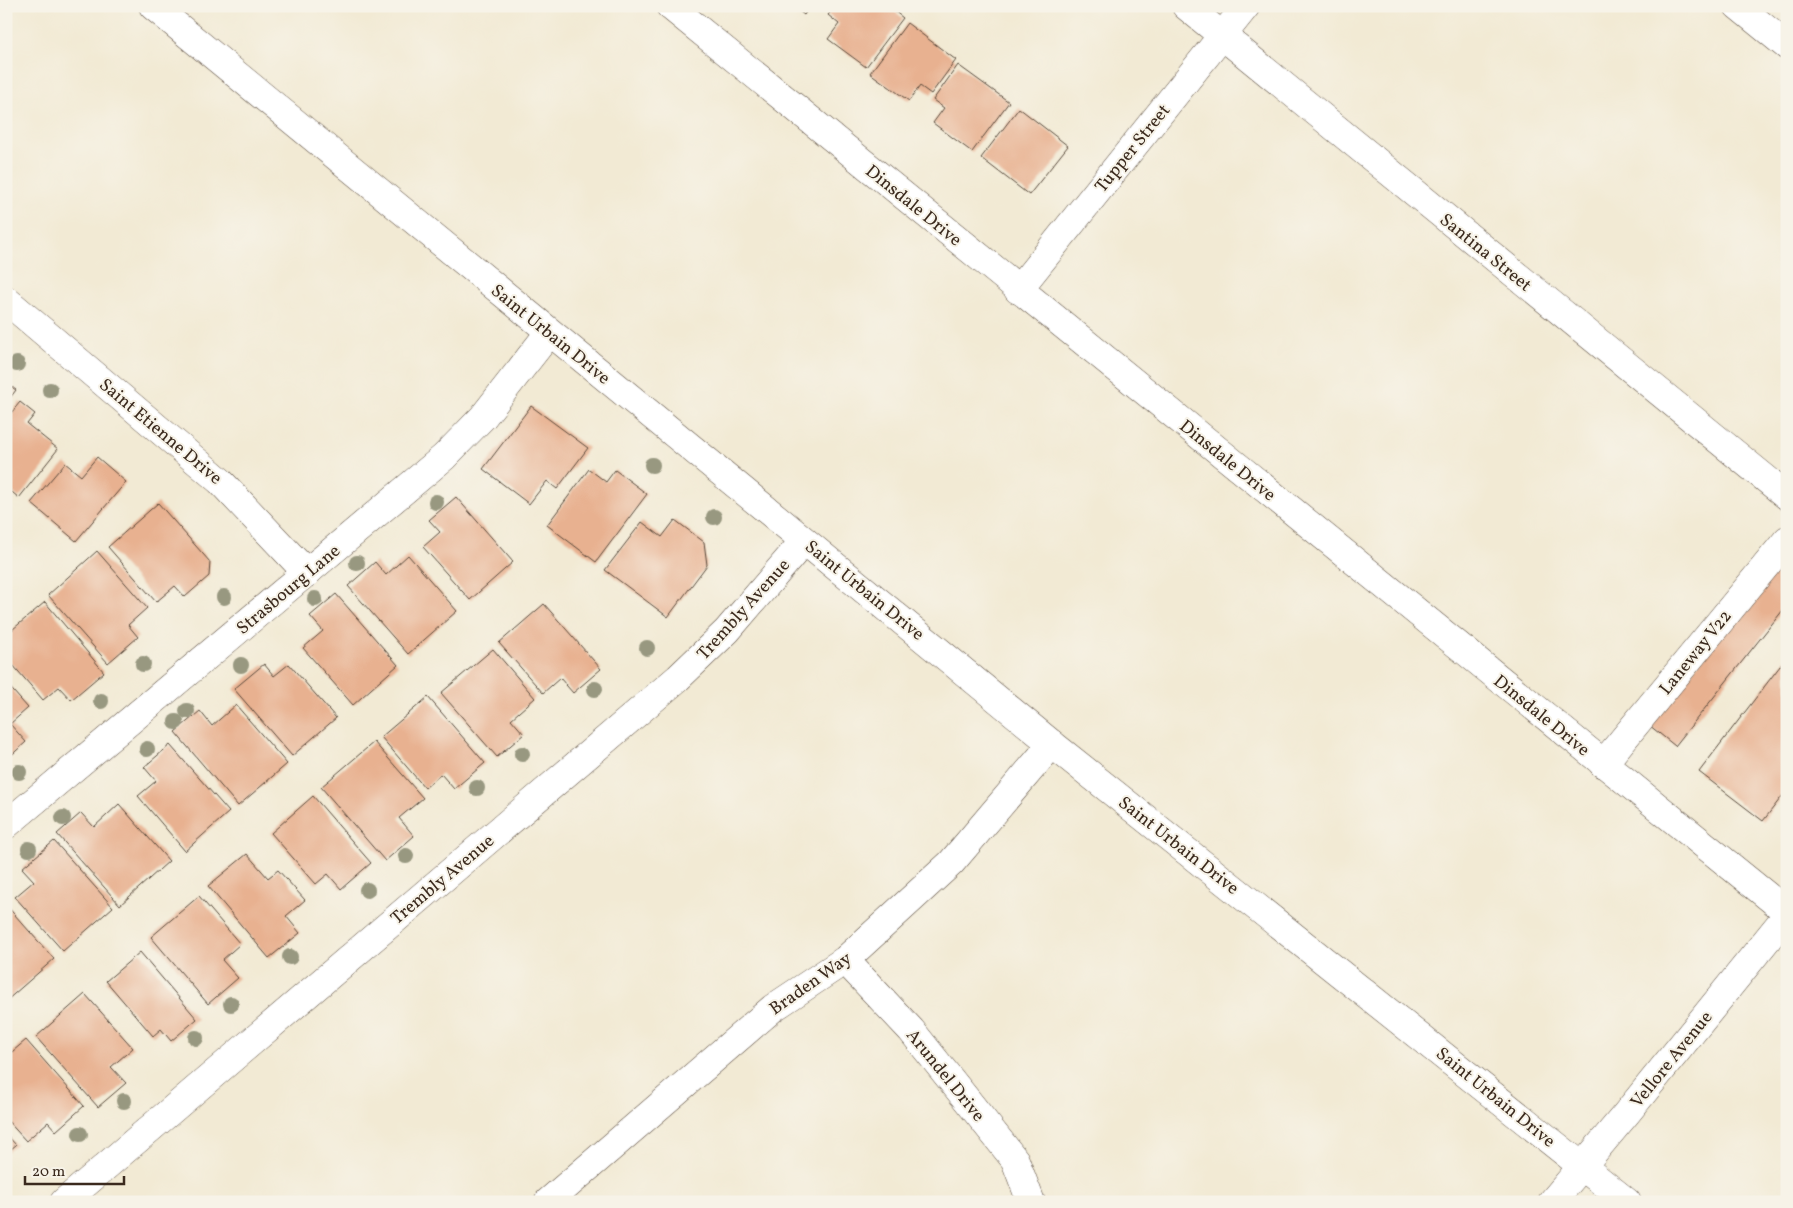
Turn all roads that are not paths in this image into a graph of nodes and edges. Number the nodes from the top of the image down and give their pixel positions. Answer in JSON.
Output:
{"nodes":[{"id":1,"x":154,"y":6,"type":"edge"},
{"id":2,"x":670,"y":6,"type":"edge"},
{"id":3,"x":1186,"y":6,"type":"edge"},
{"id":4,"x":1246,"y":6,"type":"edge"},
{"id":5,"x":1738,"y":6,"type":"edge"},
{"id":6,"x":1222,"y":36,"type":"junction"},
{"id":7,"x":1787,"y":46,"type":"edge"},
{"id":8,"x":1018,"y":290,"type":"junction"},
{"id":9,"x":6,"y":300,"type":"edge"},
{"id":10,"x":549,"y":333,"type":"junction"},
{"id":11,"x":1787,"y":496,"type":"edge"},
{"id":12,"x":804,"y":540,"type":"junction"},
{"id":13,"x":1787,"y":540,"type":"edge"},
{"id":14,"x":307,"y":573,"type":"junction"},
{"id":15,"x":1052,"y":744,"type":"junction"},
{"id":16,"x":1603,"y":764,"type":"junction"},
{"id":17,"x":6,"y":824,"type":"edge"},
{"id":18,"x":1787,"y":914,"type":"edge"},
{"id":19,"x":845,"y":960,"type":"junction"},
{"id":20,"x":1582,"y":1166,"type":"junction"},
{"id":21,"x":64,"y":1202,"type":"edge"},
{"id":22,"x":548,"y":1202,"type":"edge"},
{"id":23,"x":1031,"y":1202,"type":"edge"},
{"id":24,"x":1552,"y":1202,"type":"edge"},
{"id":25,"x":1627,"y":1202,"type":"edge"}],
"edges":[{"from":1,"to":10,"type":"street","name":"Saint Urbain Drive"},
{"from":2,"to":8,"type":"street","name":"Dinsdale Drive"},
{"from":3,"to":6,"type":"street","name":"Santina Street"},
{"from":4,"to":6,"type":"street","name":"Tupper Street"},
{"from":5,"to":7,"type":"street"},
{"from":6,"to":8,"type":"street","name":"Tupper Street"},
{"from":6,"to":11,"type":"street","name":"Santina Street"},
{"from":8,"to":16,"type":"street","name":"Dinsdale Drive"},
{"from":9,"to":14,"type":"street","name":"Saint Etienne Drive"},
{"from":10,"to":12,"type":"street","name":"Saint Urbain Drive"},
{"from":10,"to":14,"type":"street","name":"Strasbourg Lane"},
{"from":12,"to":15,"type":"street","name":"Saint Urbain Drive"},
{"from":12,"to":21,"type":"street","name":"Trembly Avenue"},
{"from":13,"to":16,"type":"street","name":"Laneway V22"},
{"from":14,"to":17,"type":"street","name":"Strasbourg Lane"},
{"from":15,"to":19,"type":"street","name":"Braden Way"},
{"from":15,"to":20,"type":"street","name":"Saint Urbain Drive"},
{"from":16,"to":18,"type":"street","name":"Dinsdale Drive"},
{"from":18,"to":20,"type":"street","name":"Vellore Avenue"},
{"from":19,"to":22,"type":"street","name":"Braden Way"},
{"from":19,"to":23,"type":"street","name":"Arundel Drive"},
{"from":20,"to":24,"type":"street","name":"Vellore Avenue"},
{"from":20,"to":25,"type":"street","name":"Saint Urbain Drive"}]}
